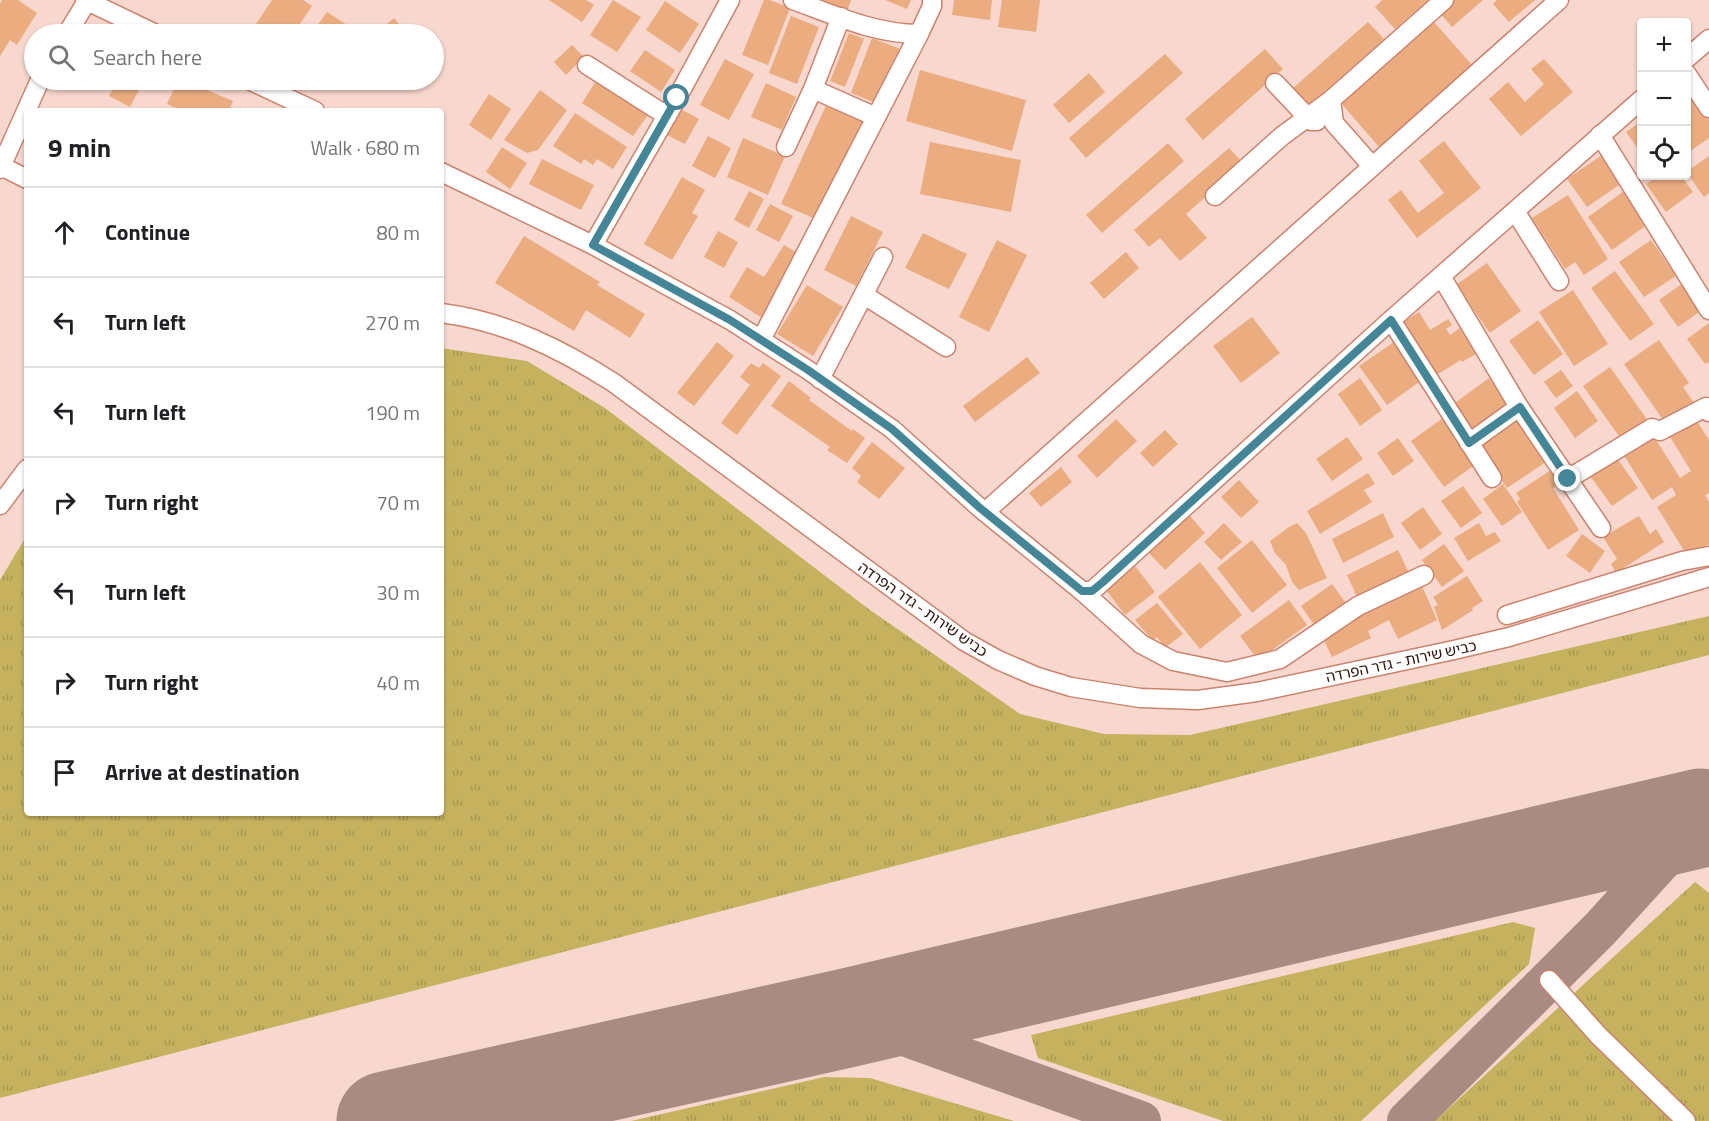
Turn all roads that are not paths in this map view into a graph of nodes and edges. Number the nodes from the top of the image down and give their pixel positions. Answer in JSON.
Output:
{"nodes":[{"id":1,"x":730,"y":0,"type":"edge"},
{"id":2,"x":793,"y":0,"type":"edge"},
{"id":3,"x":932,"y":0,"type":"edge"},
{"id":4,"x":1444,"y":0,"type":"edge"},
{"id":5,"x":1559,"y":0,"type":"edge"},
{"id":6,"x":86,"y":1,"type":"edge"},
{"id":7,"x":841,"y":17,"type":"junction"},
{"id":8,"x":73,"y":24,"type":"edge"},
{"id":9,"x":135,"y":24,"type":"edge"},
{"id":10,"x":919,"y":34,"type":"junction"},
{"id":11,"x":1709,"y":39,"type":"edge"},
{"id":12,"x":1691,"y":55,"type":"edge"},
{"id":13,"x":586,"y":65,"type":"dead end"},
{"id":14,"x":1691,"y":81,"type":"edge"},
{"id":15,"x":1275,"y":83,"type":"dead end"},
{"id":16,"x":813,"y":89,"type":"junction"},
{"id":17,"x":36,"y":90,"type":"edge"},
{"id":18,"x":270,"y":90,"type":"edge"},
{"id":19,"x":1331,"y":100,"type":"junction"},
{"id":20,"x":1637,"y":103,"type":"edge"},
{"id":21,"x":28,"y":108,"type":"edge"},
{"id":22,"x":309,"y":108,"type":"edge"},
{"id":23,"x":1709,"y":108,"type":"edge"},
{"id":24,"x":24,"y":116,"type":"edge"},
{"id":25,"x":667,"y":116,"type":"junction"},
{"id":26,"x":876,"y":117,"type":"junction"},
{"id":27,"x":1308,"y":117,"type":"junction"},
{"id":28,"x":1334,"y":123,"type":"junction"},
{"id":29,"x":1600,"y":135,"type":"junction"},
{"id":30,"x":786,"y":147,"type":"dead end"},
{"id":31,"x":1372,"y":166,"type":"junction"},
{"id":32,"x":1,"y":168,"type":"edge"},
{"id":33,"x":444,"y":173,"type":"edge"},
{"id":34,"x":24,"y":178,"type":"edge"},
{"id":35,"x":1215,"y":196,"type":"dead end"},
{"id":36,"x":1515,"y":211,"type":"junction"},
{"id":37,"x":593,"y":245,"type":"junction"},
{"id":38,"x":884,"y":257,"type":"dead end"},
{"id":39,"x":1441,"y":276,"type":"junction"},
{"id":40,"x":1559,"y":281,"type":"dead end"},
{"id":41,"x":864,"y":295,"type":"junction"},
{"id":42,"x":1709,"y":310,"type":"edge"},
{"id":43,"x":444,"y":315,"type":"edge"},
{"id":44,"x":1391,"y":320,"type":"junction"},
{"id":45,"x":761,"y":340,"type":"junction"},
{"id":46,"x":946,"y":347,"type":"dead end"},
{"id":47,"x":820,"y":378,"type":"junction"},
{"id":48,"x":1520,"y":407,"type":"junction"},
{"id":49,"x":1709,"y":412,"type":"edge"},
{"id":50,"x":1469,"y":443,"type":"junction"},
{"id":51,"x":24,"y":473,"type":"edge"},
{"id":52,"x":1492,"y":478,"type":"dead end"},
{"id":53,"x":1568,"y":479,"type":"junction"},
{"id":54,"x":0,"y":505,"type":"edge"},
{"id":55,"x":985,"y":512,"type":"junction"},
{"id":56,"x":1601,"y":528,"type":"dead end"},
{"id":57,"x":1709,"y":556,"type":"edge"},
{"id":58,"x":1424,"y":575,"type":"dead end"},
{"id":59,"x":1709,"y":577,"type":"edge"},
{"id":60,"x":1082,"y":591,"type":"junction"},
{"id":61,"x":1507,"y":615,"type":"dead end"},
{"id":62,"x":1549,"y":980,"type":"dead end"},
{"id":63,"x":1686,"y":1121,"type":"edge"}],
"edges":[{"from":1,"to":25,"type":"street"},
{"from":2,"to":7,"type":"street"},
{"from":3,"to":10,"type":"street"},
{"from":4,"to":19,"type":"street"},
{"from":5,"to":31,"type":"street"},
{"from":6,"to":8,"type":"street"},
{"from":6,"to":9,"type":"street"},
{"from":7,"to":10,"type":"street"},
{"from":7,"to":16,"type":"street"},
{"from":10,"to":26,"type":"street"},
{"from":11,"to":12,"type":"street"},
{"from":13,"to":25,"type":"street"},
{"from":14,"to":23,"type":"street"},
{"from":15,"to":27,"type":"street"},
{"from":16,"to":26,"type":"street"},
{"from":16,"to":30,"type":"street"},
{"from":17,"to":21,"type":"street"},
{"from":18,"to":22,"type":"street"},
{"from":19,"to":27,"type":"street"},
{"from":19,"to":28,"type":"street"},
{"from":20,"to":29,"type":"street"},
{"from":24,"to":32,"type":"street"},
{"from":25,"to":37,"type":"street"},
{"from":26,"to":45,"type":"street"},
{"from":27,"to":28,"type":"street"},
{"from":27,"to":35,"type":"street"},
{"from":28,"to":31,"type":"street"},
{"from":29,"to":36,"type":"street"},
{"from":29,"to":42,"type":"street"},
{"from":31,"to":55,"type":"street"},
{"from":32,"to":34,"type":"street"},
{"from":33,"to":37,"type":"street"},
{"from":36,"to":39,"type":"street"},
{"from":36,"to":40,"type":"street"},
{"from":37,"to":45,"type":"street"},
{"from":38,"to":41,"type":"street"},
{"from":39,"to":44,"type":"street"},
{"from":39,"to":48,"type":"street"},
{"from":41,"to":46,"type":"street"},
{"from":41,"to":47,"type":"street"},
{"from":43,"to":59,"type":"street","name":"כביש שירות - גדר הפרדה"},
{"from":44,"to":50,"type":"street"},
{"from":44,"to":60,"type":"street"},
{"from":45,"to":47,"type":"street"},
{"from":47,"to":55,"type":"street"},
{"from":48,"to":50,"type":"street"},
{"from":48,"to":53,"type":"street"},
{"from":49,"to":53,"type":"street"},
{"from":50,"to":52,"type":"street"},
{"from":51,"to":54,"type":"street"},
{"from":53,"to":56,"type":"street"},
{"from":55,"to":60,"type":"street"},
{"from":57,"to":61,"type":"street"},
{"from":58,"to":60,"type":"street"},
{"from":62,"to":63,"type":"street"}]}
